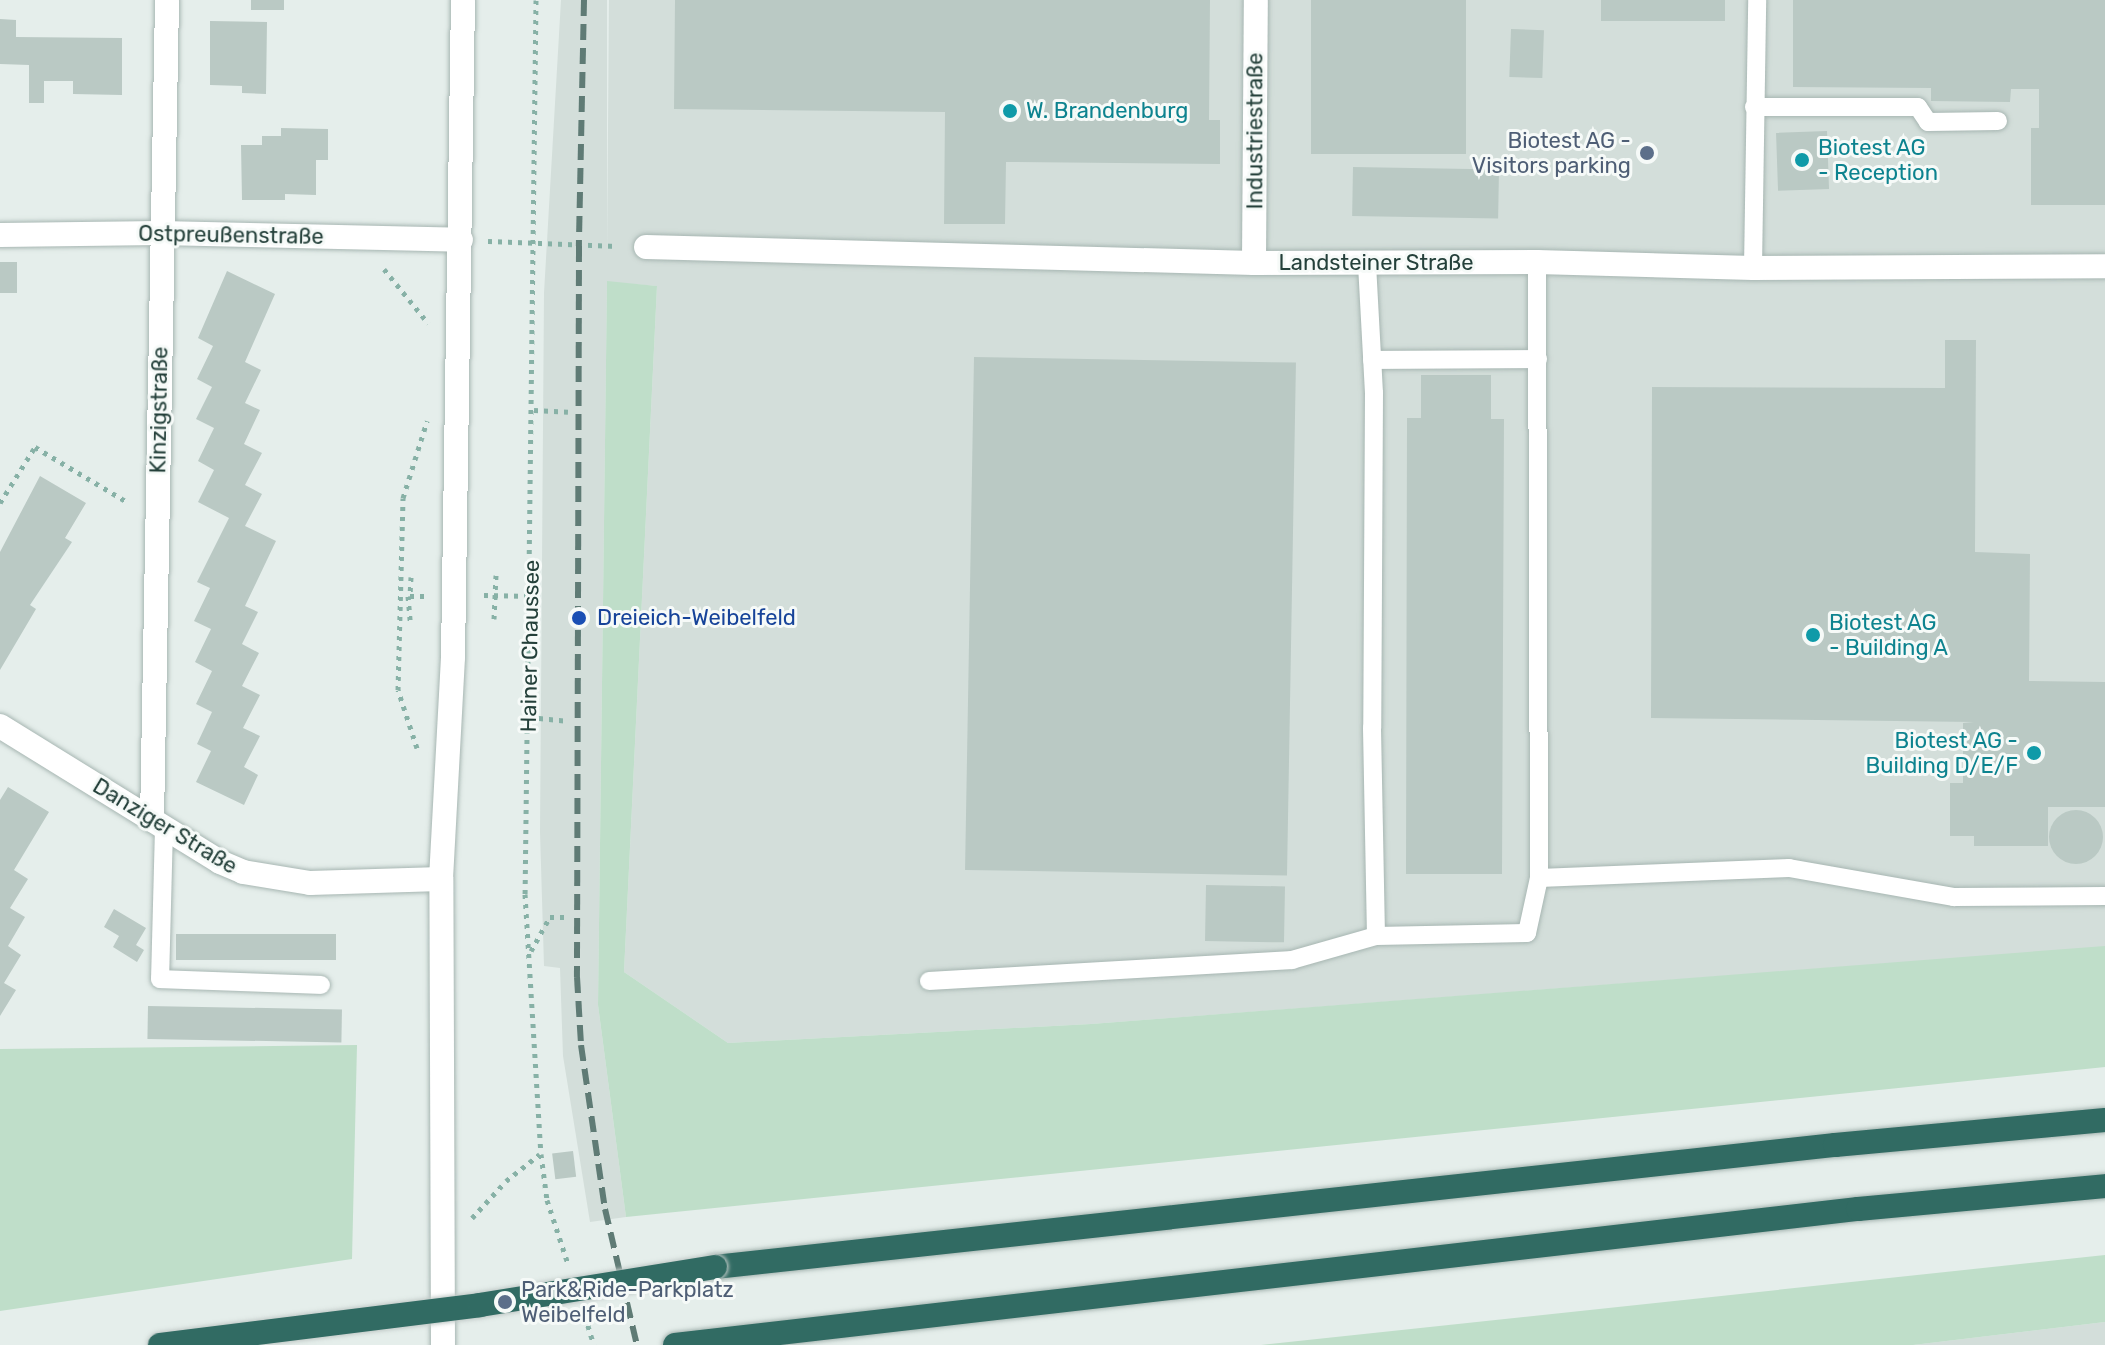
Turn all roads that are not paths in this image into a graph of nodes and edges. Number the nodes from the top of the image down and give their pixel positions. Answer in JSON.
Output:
{"nodes":[{"id":1,"x":167,"y":0,"type":"edge"},
{"id":2,"x":463,"y":0,"type":"edge"},
{"id":3,"x":1256,"y":0,"type":"edge"},
{"id":4,"x":1757,"y":0,"type":"edge"},
{"id":5,"x":1754,"y":107,"type":"junction"},
{"id":6,"x":1998,"y":121,"type":"dead end"},
{"id":7,"x":161,"y":233,"type":"junction"},
{"id":8,"x":0,"y":235,"type":"edge"},
{"id":9,"x":461,"y":240,"type":"junction"},
{"id":10,"x":646,"y":247,"type":"road end"},
{"id":11,"x":1537,"y":262,"type":"junction"},
{"id":12,"x":1254,"y":263,"type":"junction"},
{"id":13,"x":1367,"y":264,"type":"junction"},
{"id":14,"x":2105,"y":266,"type":"edge"},
{"id":15,"x":1753,"y":268,"type":"junction"},
{"id":16,"x":1538,"y":359,"type":"junction"},
{"id":17,"x":1372,"y":360,"type":"junction"},
{"id":18,"x":0,"y":726,"type":"edge"},
{"id":19,"x":158,"y":824,"type":"junction"},
{"id":20,"x":1539,"y":878,"type":"junction"},
{"id":21,"x":441,"y":879,"type":"junction"},
{"id":22,"x":2105,"y":896,"type":"edge"},
{"id":23,"x":1376,"y":936,"type":"junction"},
{"id":24,"x":929,"y":981,"type":"dead end"},
{"id":25,"x":321,"y":985,"type":"dead end"},
{"id":26,"x":2105,"y":1120,"type":"edge"},
{"id":27,"x":2105,"y":1186,"type":"edge"},
{"id":28,"x":160,"y":1345,"type":"edge"},
{"id":29,"x":443,"y":1345,"type":"edge"},
{"id":30,"x":675,"y":1345,"type":"edge"}],
"edges":[{"from":1,"to":7,"type":"street","name":"Kinzigstraße"},
{"from":2,"to":9,"type":"street"},
{"from":3,"to":12,"type":"street","name":"Industriestraße"},
{"from":4,"to":5,"type":"lane"},
{"from":5,"to":6,"type":"lane"},
{"from":5,"to":15,"type":"lane"},
{"from":7,"to":8,"type":"street","name":"Ostpreußenstraße"},
{"from":7,"to":9,"type":"street","name":"Ostpreußenstraße"},
{"from":7,"to":19,"type":"street","name":"Kinzigstraße"},
{"from":9,"to":21,"type":"street"},
{"from":10,"to":12,"type":"street","name":"Landsteiner Straße"},
{"from":11,"to":13,"type":"street","name":"Landsteiner Straße"},
{"from":11,"to":15,"type":"street","name":"Landsteiner Straße"},
{"from":11,"to":16,"type":"lane"},
{"from":12,"to":13,"type":"street","name":"Landsteiner Straße"},
{"from":13,"to":17,"type":"lane"},
{"from":14,"to":15,"type":"street","name":"Landsteiner Straße"},
{"from":16,"to":17,"type":"lane"},
{"from":16,"to":20,"type":"lane"},
{"from":17,"to":23,"type":"lane"},
{"from":18,"to":19,"type":"street","name":"Danziger Straße"},
{"from":19,"to":21,"type":"street","name":"Danziger Straße"},
{"from":19,"to":25,"type":"lane"},
{"from":20,"to":22,"type":"lane"},
{"from":20,"to":23,"type":"lane"},
{"from":21,"to":29,"type":"street"},
{"from":23,"to":24,"type":"lane"},
{"from":26,"to":28,"type":"highway","bridge":true},
{"from":27,"to":30,"type":"highway"}]}
